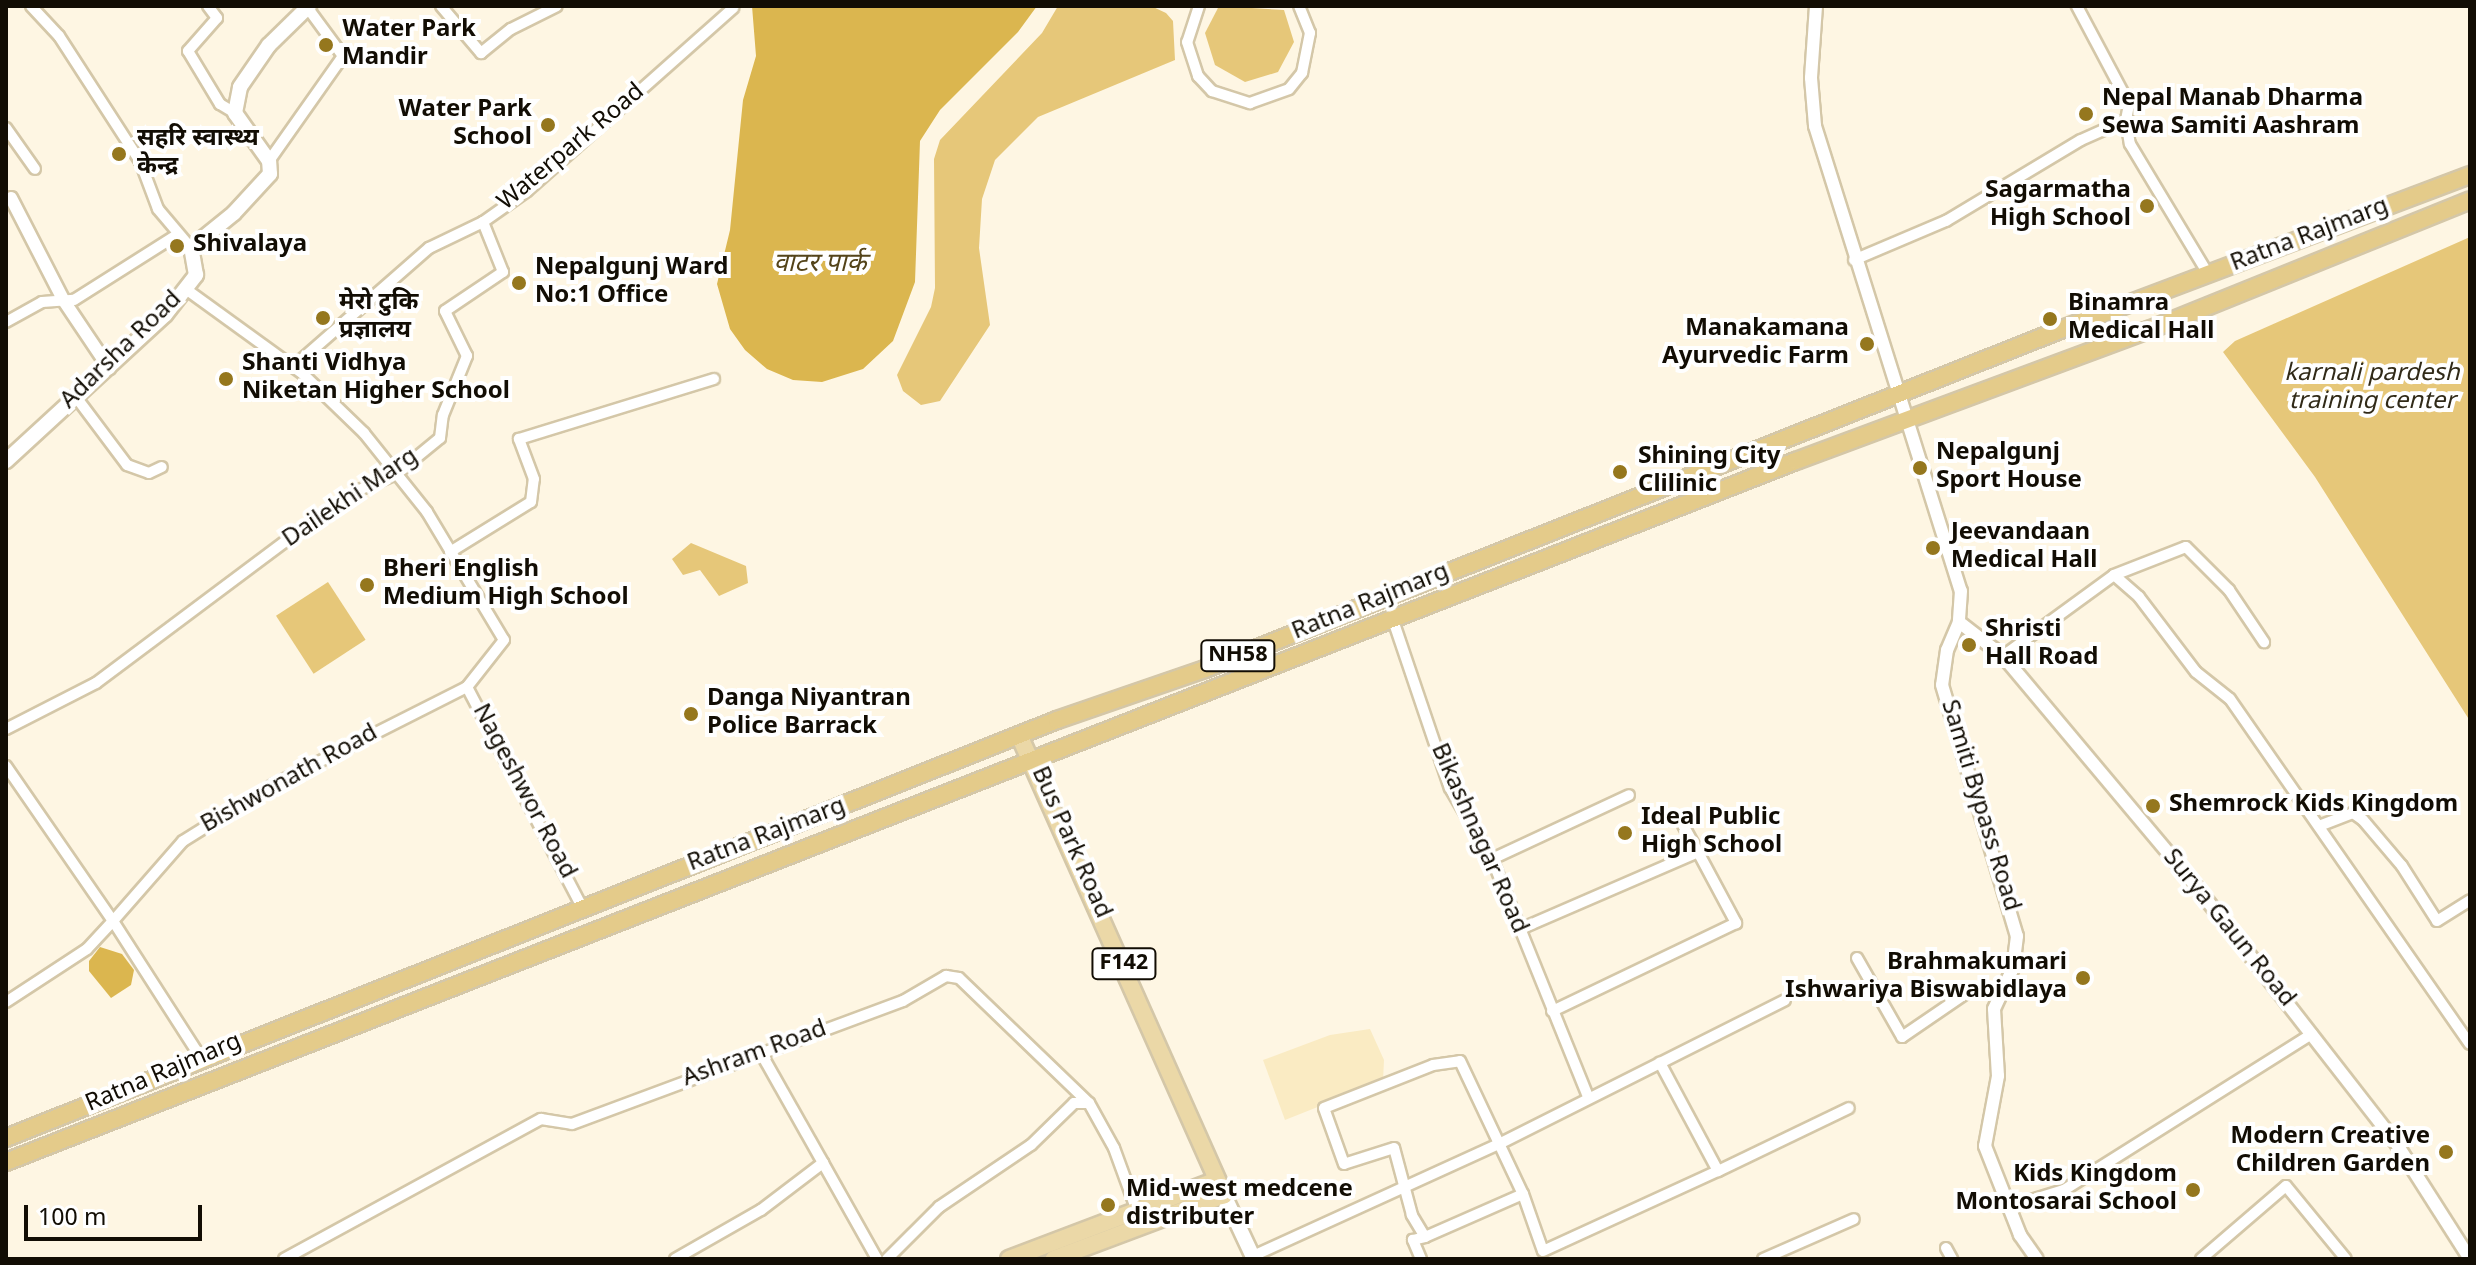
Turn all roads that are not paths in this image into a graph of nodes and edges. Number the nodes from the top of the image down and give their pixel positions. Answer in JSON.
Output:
{"nodes":[{"id":1,"x":31,"y":6,"type":"edge"},
{"id":2,"x":208,"y":6,"type":"edge"},
{"id":3,"x":441,"y":6,"type":"edge"},
{"id":4,"x":557,"y":6,"type":"edge"},
{"id":5,"x":1199,"y":6,"type":"edge"},
{"id":6,"x":1299,"y":6,"type":"edge"},
{"id":7,"x":1816,"y":6,"type":"edge"},
{"id":8,"x":2077,"y":6,"type":"edge"},
{"id":9,"x":308,"y":7,"type":"edge"},
{"id":10,"x":733,"y":8,"type":"dead end"},
{"id":11,"x":235,"y":113,"type":"junction"},
{"id":12,"x":2126,"y":120,"type":"junction"},
{"id":13,"x":6,"y":128,"type":"edge"},
{"id":14,"x":269,"y":161,"type":"junction"},
{"id":15,"x":35,"y":169,"type":"dead end"},
{"id":16,"x":2470,"y":175,"type":"edge"},
{"id":17,"x":11,"y":198,"type":"dead end"},
{"id":18,"x":2470,"y":200,"type":"edge"},
{"id":19,"x":483,"y":222,"type":"junction"},
{"id":20,"x":177,"y":235,"type":"junction"},
{"id":21,"x":191,"y":248,"type":"junction"},
{"id":22,"x":1854,"y":260,"type":"junction"},
{"id":23,"x":2208,"y":274,"type":"junction"},
{"id":24,"x":187,"y":290,"type":"junction"},
{"id":25,"x":64,"y":301,"type":"junction"},
{"id":26,"x":6,"y":322,"type":"edge"},
{"id":27,"x":293,"y":367,"type":"junction"},
{"id":28,"x":109,"y":368,"type":"junction"},
{"id":29,"x":714,"y":379,"type":"dead end"},
{"id":30,"x":1901,"y":393,"type":"junction"},
{"id":31,"x":76,"y":397,"type":"junction"},
{"id":32,"x":1909,"y":418,"type":"junction"},
{"id":33,"x":6,"y":461,"type":"edge"},
{"id":34,"x":162,"y":467,"type":"dead end"},
{"id":35,"x":396,"y":474,"type":"junction"},
{"id":36,"x":450,"y":552,"type":"junction"},
{"id":37,"x":1464,"y":566,"type":"junction"},
{"id":38,"x":2114,"y":575,"type":"junction"},
{"id":39,"x":1475,"y":588,"type":"junction"},
{"id":40,"x":1959,"y":622,"type":"junction"},
{"id":41,"x":1394,"y":623,"type":"junction"},
{"id":42,"x":2264,"y":642,"type":"dead end"},
{"id":43,"x":2003,"y":656,"type":"junction"},
{"id":44,"x":467,"y":687,"type":"junction"},
{"id":45,"x":6,"y":729,"type":"edge"},
{"id":46,"x":1019,"y":735,"type":"junction"},
{"id":47,"x":1034,"y":762,"type":"junction"},
{"id":48,"x":6,"y":766,"type":"edge"},
{"id":49,"x":1629,"y":795,"type":"dead end"},
{"id":50,"x":1683,"y":825,"type":"dead end"},
{"id":51,"x":2319,"y":826,"type":"junction"},
{"id":52,"x":1698,"y":852,"type":"junction"},
{"id":53,"x":1492,"y":859,"type":"junction"},
{"id":54,"x":2470,"y":900,"type":"edge"},
{"id":55,"x":582,"y":907,"type":"junction"},
{"id":56,"x":113,"y":921,"type":"junction"},
{"id":57,"x":1518,"y":930,"type":"junction"},
{"id":58,"x":1857,"y":958,"type":"dead end"},
{"id":59,"x":1999,"y":991,"type":"junction"},
{"id":60,"x":1785,"y":1000,"type":"dead end"},
{"id":61,"x":6,"y":1002,"type":"edge"},
{"id":62,"x":1552,"y":1011,"type":"junction"},
{"id":63,"x":2312,"y":1034,"type":"junction"},
{"id":64,"x":2470,"y":1044,"type":"edge"},
{"id":65,"x":762,"y":1055,"type":"junction"},
{"id":66,"x":201,"y":1058,"type":"junction"},
{"id":67,"x":1660,"y":1063,"type":"junction"},
{"id":68,"x":1588,"y":1097,"type":"junction"},
{"id":69,"x":1089,"y":1103,"type":"junction"},
{"id":70,"x":1849,"y":1108,"type":"dead end"},
{"id":71,"x":6,"y":1138,"type":"edge"},
{"id":72,"x":1499,"y":1144,"type":"junction"},
{"id":73,"x":6,"y":1162,"type":"edge"},
{"id":74,"x":823,"y":1163,"type":"junction"},
{"id":75,"x":1718,"y":1171,"type":"junction"},
{"id":76,"x":1407,"y":1186,"type":"junction"},
{"id":77,"x":1221,"y":1188,"type":"junction"},
{"id":78,"x":1523,"y":1194,"type":"junction"},
{"id":79,"x":2008,"y":1207,"type":"junction"},
{"id":80,"x":1137,"y":1211,"type":"junction"},
{"id":81,"x":1854,"y":1219,"type":"dead end"},
{"id":82,"x":1425,"y":1237,"type":"junction"},
{"id":83,"x":1946,"y":1248,"type":"dead end"},
{"id":84,"x":1545,"y":1255,"type":"edge"},
{"id":85,"x":1254,"y":1258,"type":"edge"},
{"id":86,"x":284,"y":1259,"type":"edge"},
{"id":87,"x":675,"y":1259,"type":"edge"},
{"id":88,"x":877,"y":1259,"type":"edge"},
{"id":89,"x":887,"y":1259,"type":"edge"},
{"id":90,"x":1009,"y":1259,"type":"edge"},
{"id":91,"x":1054,"y":1259,"type":"edge"},
{"id":92,"x":1421,"y":1259,"type":"edge"},
{"id":93,"x":1763,"y":1259,"type":"edge"},
{"id":94,"x":1952,"y":1259,"type":"edge"},
{"id":95,"x":2037,"y":1259,"type":"edge"},
{"id":96,"x":2201,"y":1259,"type":"edge"},
{"id":97,"x":2346,"y":1259,"type":"edge"},
{"id":98,"x":2470,"y":1259,"type":"edge"}],
"edges":[{"from":1,"to":20,"type":"street"},
{"from":2,"to":11,"type":"street"},
{"from":3,"to":4,"type":"street"},
{"from":5,"to":6,"type":"street"},
{"from":7,"to":22,"type":"street","name":"Samiti Bypass Road"},
{"from":8,"to":12,"type":"street"},
{"from":9,"to":11,"type":"main road"},
{"from":9,"to":14,"type":"street"},
{"from":10,"to":19,"type":"street","name":"Waterpark Road"},
{"from":11,"to":14,"type":"main road"},
{"from":12,"to":22,"type":"street"},
{"from":12,"to":23,"type":"street"},
{"from":13,"to":15,"type":"street"},
{"from":14,"to":21,"type":"main road"},
{"from":16,"to":23,"type":"highway","name":"Ratna Rajmarg","number":"NH58"},
{"from":17,"to":25,"type":"street"},
{"from":18,"to":32,"type":"highway","name":"Ratna Rajmarg","number":"NH58"},
{"from":19,"to":27,"type":"street","name":"Waterpark Road"},
{"from":19,"to":35,"type":"street","name":"Dailekhi Marg"},
{"from":20,"to":21,"type":"street"},
{"from":20,"to":25,"type":"street"},
{"from":21,"to":24,"type":"main road","name":"Adarsha Road"},
{"from":22,"to":30,"type":"street","name":"Samiti Bypass Road"},
{"from":23,"to":30,"type":"highway","name":"Ratna Rajmarg","number":"NH58"},
{"from":24,"to":27,"type":"street","name":"Nageshwor Road"},
{"from":24,"to":28,"type":"main road","name":"Adarsha Road"},
{"from":25,"to":26,"type":"street"},
{"from":25,"to":28,"type":"street"},
{"from":27,"to":35,"type":"street","name":"Nageshwor Road"},
{"from":28,"to":31,"type":"main road","name":"Adarsha Road"},
{"from":29,"to":36,"type":"street"},
{"from":30,"to":32,"type":"street","name":"Samiti Bypass Road"},
{"from":30,"to":37,"type":"highway","name":"Ratna Rajmarg","number":"NH58"},
{"from":31,"to":33,"type":"main road","name":"Adarsha Road"},
{"from":31,"to":34,"type":"street"},
{"from":32,"to":39,"type":"highway","name":"Ratna Rajmarg","number":"NH58"},
{"from":32,"to":40,"type":"street","name":"Samiti Bypass Road"},
{"from":35,"to":36,"type":"street","name":"Nageshwor Road"},
{"from":35,"to":45,"type":"street","name":"Dailekhi Marg"},
{"from":36,"to":44,"type":"street","name":"Nageshwor Road"},
{"from":37,"to":39,"type":"highway"},
{"from":37,"to":46,"type":"highway","name":"Ratna Rajmarg","number":"NH58"},
{"from":38,"to":42,"type":"street"},
{"from":38,"to":43,"type":"street"},
{"from":38,"to":51,"type":"street"},
{"from":39,"to":41,"type":"highway","name":"Ratna Rajmarg","number":"NH58"},
{"from":40,"to":43,"type":"street","name":"Surya Gaun Road"},
{"from":40,"to":59,"type":"street","name":"Samiti Bypass Road"},
{"from":41,"to":47,"type":"highway","name":"Ratna Rajmarg","number":"NH58"},
{"from":41,"to":53,"type":"street","name":"Bikashnagar Road"},
{"from":43,"to":63,"type":"street","name":"Surya Gaun Road"},
{"from":44,"to":55,"type":"street","name":"Nageshwor Road"},
{"from":44,"to":56,"type":"street","name":"Bishwonath Road"},
{"from":46,"to":47,"type":"main road","name":"Bus Park Road","number":"F142"},
{"from":46,"to":55,"type":"highway","name":"Ratna Rajmarg","number":"NH58"},
{"from":47,"to":73,"type":"highway","name":"Ratna Rajmarg","number":"NH58"},
{"from":47,"to":77,"type":"main road","name":"Bus Park Road","number":"F142"},
{"from":48,"to":56,"type":"street"},
{"from":49,"to":53,"type":"street"},
{"from":50,"to":52,"type":"street"},
{"from":51,"to":54,"type":"street"},
{"from":51,"to":64,"type":"street"},
{"from":52,"to":57,"type":"street"},
{"from":52,"to":62,"type":"street"},
{"from":53,"to":57,"type":"street","name":"Bikashnagar Road"},
{"from":55,"to":66,"type":"highway","name":"Ratna Rajmarg","number":"NH58"},
{"from":56,"to":61,"type":"street","name":"Bishwonath Road"},
{"from":56,"to":66,"type":"street"},
{"from":57,"to":62,"type":"street","name":"Bikashnagar Road"},
{"from":58,"to":59,"type":"street"},
{"from":59,"to":79,"type":"street","name":"Samiti Bypass Road"},
{"from":60,"to":67,"type":"street"},
{"from":62,"to":68,"type":"street","name":"Bikashnagar Road"},
{"from":63,"to":79,"type":"street"},
{"from":63,"to":98,"type":"street","name":"Surya Gaun Road"},
{"from":65,"to":69,"type":"street","name":"Ashram Road"},
{"from":65,"to":74,"type":"street"},
{"from":65,"to":86,"type":"street","name":"Ashram Road"},
{"from":66,"to":71,"type":"highway","name":"Ratna Rajmarg","number":"NH58"},
{"from":67,"to":68,"type":"street"},
{"from":67,"to":75,"type":"street"},
{"from":68,"to":72,"type":"street"},
{"from":69,"to":80,"type":"street","name":"Ashram Road"},
{"from":69,"to":89,"type":"street"},
{"from":70,"to":75,"type":"street"},
{"from":72,"to":76,"type":"street"},
{"from":72,"to":76,"type":"street"},
{"from":72,"to":78,"type":"street"},
{"from":74,"to":87,"type":"street"},
{"from":74,"to":88,"type":"street"},
{"from":75,"to":84,"type":"street"},
{"from":76,"to":82,"type":"street"},
{"from":76,"to":85,"type":"street"},
{"from":77,"to":80,"type":"main road"},
{"from":77,"to":85,"type":"main road","name":"Bus Park Road"},
{"from":77,"to":91,"type":"main road"},
{"from":78,"to":82,"type":"street"},
{"from":78,"to":84,"type":"street"},
{"from":79,"to":95,"type":"street","name":"Samiti Bypass Road"},
{"from":80,"to":90,"type":"main road"},
{"from":81,"to":93,"type":"street"},
{"from":82,"to":92,"type":"street"},
{"from":83,"to":94,"type":"street"},
{"from":96,"to":97,"type":"street"}]}
